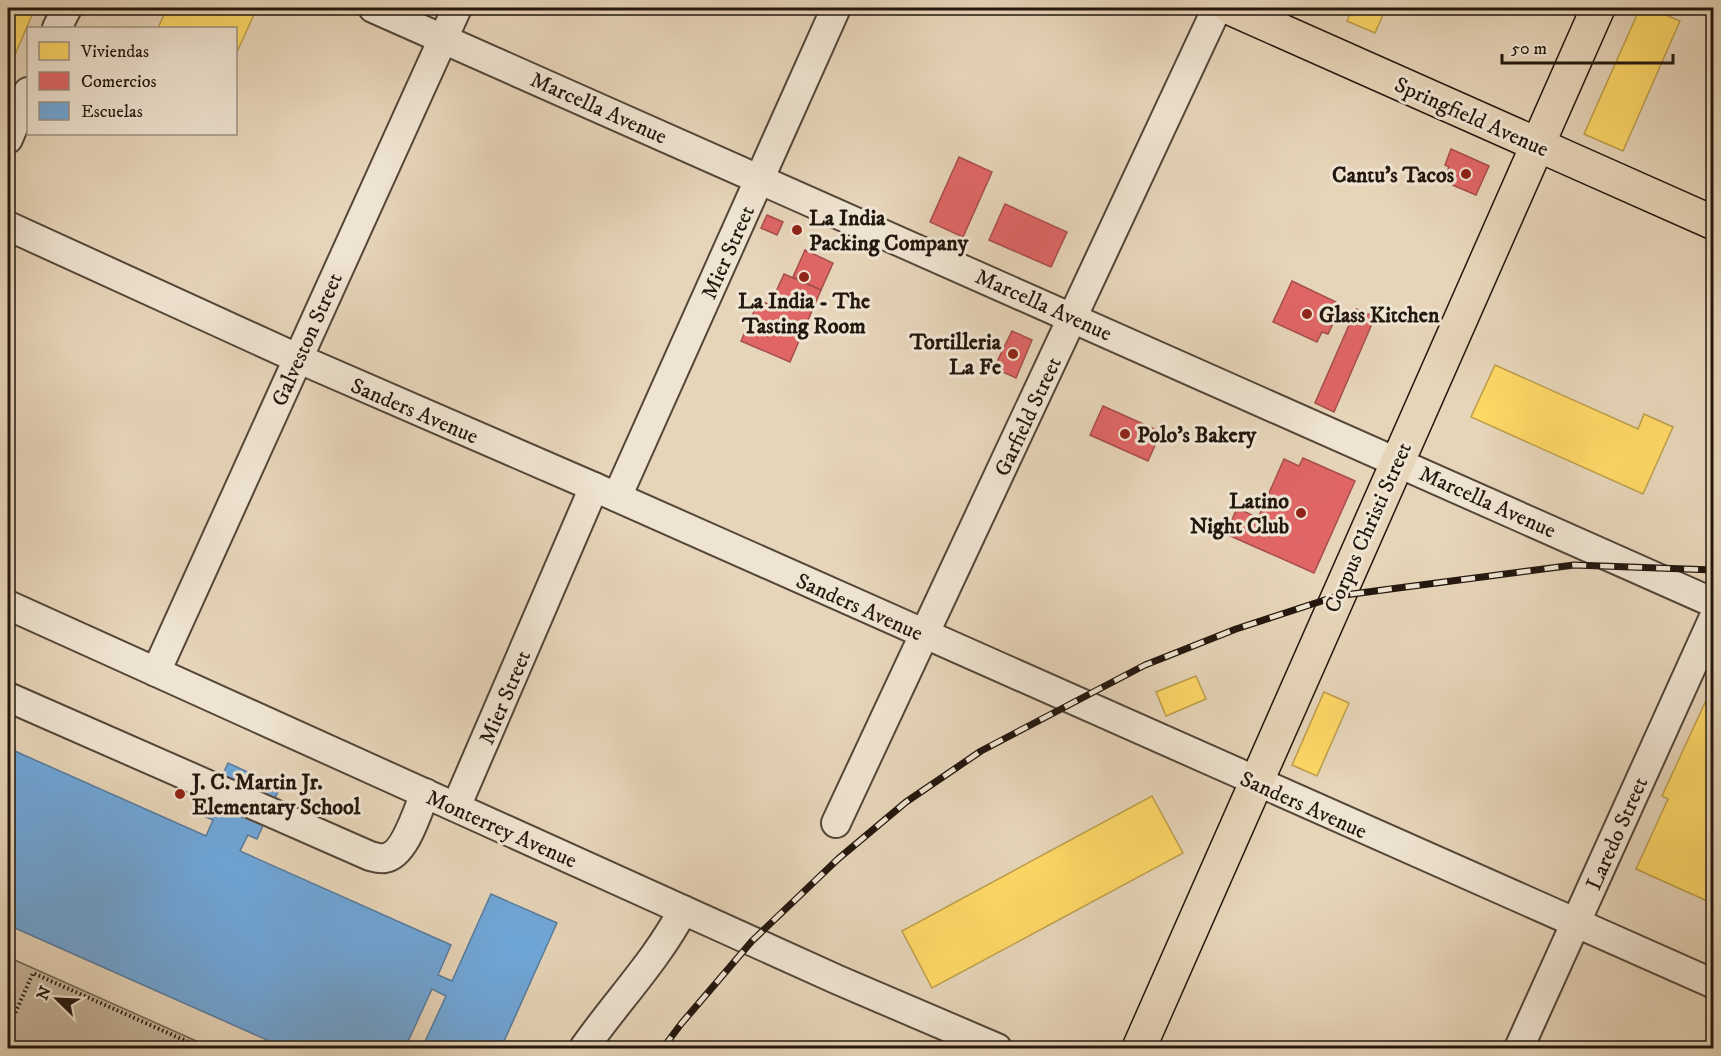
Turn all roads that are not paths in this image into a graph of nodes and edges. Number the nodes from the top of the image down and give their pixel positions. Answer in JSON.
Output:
{"nodes":[{"id":1,"x":67,"y":8,"type":"edge"},
{"id":2,"x":372,"y":8,"type":"edge"},
{"id":3,"x":457,"y":8,"type":"edge"},
{"id":4,"x":836,"y":8,"type":"edge"},
{"id":5,"x":1217,"y":8,"type":"edge"},
{"id":6,"x":1230,"y":8,"type":"edge"},
{"id":7,"x":1598,"y":8,"type":"edge"},
{"id":8,"x":58,"y":27,"type":"edge"},
{"id":9,"x":443,"y":39,"type":"junction"},
{"id":10,"x":27,"y":94,"type":"edge"},
{"id":11,"x":8,"y":139,"type":"edge"},
{"id":12,"x":1536,"y":145,"type":"junction"},
{"id":13,"x":760,"y":178,"type":"junction"},
{"id":14,"x":1713,"y":223,"type":"edge"},
{"id":15,"x":8,"y":226,"type":"edge"},
{"id":16,"x":1074,"y":317,"type":"junction"},
{"id":17,"x":297,"y":358,"type":"junction"},
{"id":18,"x":1396,"y":460,"type":"junction"},
{"id":19,"x":605,"y":492,"type":"junction"},
{"id":20,"x":1713,"y":603,"type":"edge"},
{"id":21,"x":8,"y":604,"type":"edge"},
{"id":22,"x":1713,"y":617,"type":"edge"},
{"id":23,"x":924,"y":634,"type":"junction"},
{"id":24,"x":156,"y":672,"type":"junction"},
{"id":25,"x":8,"y":697,"type":"edge"},
{"id":26,"x":1254,"y":782,"type":"junction"},
{"id":27,"x":425,"y":793,"type":"junction"},
{"id":28,"x":456,"y":807,"type":"junction"},
{"id":29,"x":836,"y":823,"type":"dead end"},
{"id":30,"x":683,"y":909,"type":"junction"},
{"id":31,"x":1575,"y":924,"type":"junction"},
{"id":32,"x":1713,"y":984,"type":"edge"},
{"id":33,"x":584,"y":1048,"type":"edge"},
{"id":34,"x":997,"y":1048,"type":"edge"},
{"id":35,"x":1138,"y":1048,"type":"edge"},
{"id":36,"x":1519,"y":1048,"type":"edge"}],
"edges":[{"from":1,"to":8,"type":"street"},
{"from":2,"to":9,"type":"street","name":"Marcella Avenue"},
{"from":3,"to":9,"type":"street","name":"Galveston Street"},
{"from":4,"to":13,"type":"street","name":"Mier Street"},
{"from":5,"to":16,"type":"street","name":"Garfield Street"},
{"from":6,"to":12,"type":"main road","name":"Springfield Avenue"},
{"from":7,"to":12,"type":"main road","name":"Corpus Christi Street"},
{"from":9,"to":13,"type":"street","name":"Marcella Avenue"},
{"from":9,"to":17,"type":"street","name":"Galveston Street"},
{"from":10,"to":11,"type":"street"},
{"from":12,"to":14,"type":"main road","name":"Springfield Avenue"},
{"from":12,"to":18,"type":"main road","name":"Corpus Christi Street"},
{"from":13,"to":16,"type":"street","name":"Marcella Avenue"},
{"from":13,"to":19,"type":"street","name":"Mier Street"},
{"from":15,"to":17,"type":"street","name":"Sanders Avenue"},
{"from":16,"to":18,"type":"street","name":"Marcella Avenue"},
{"from":16,"to":23,"type":"street","name":"Garfield Street"},
{"from":17,"to":19,"type":"street","name":"Sanders Avenue"},
{"from":17,"to":24,"type":"street","name":"Galveston Street"},
{"from":18,"to":20,"type":"street","name":"Marcella Avenue"},
{"from":18,"to":26,"type":"main road","name":"Corpus Christi Street"},
{"from":19,"to":23,"type":"street","name":"Sanders Avenue"},
{"from":19,"to":28,"type":"street","name":"Mier Street"},
{"from":21,"to":24,"type":"street","name":"Monterrey Avenue"},
{"from":22,"to":31,"type":"street","name":"Laredo Street"},
{"from":23,"to":26,"type":"street","name":"Sanders Avenue"},
{"from":23,"to":29,"type":"street","name":"Garfield Street"},
{"from":24,"to":27,"type":"street","name":"Monterrey Avenue"},
{"from":25,"to":27,"type":"street"},
{"from":26,"to":31,"type":"street","name":"Sanders Avenue"},
{"from":26,"to":35,"type":"main road","name":"Corpus Christi Street"},
{"from":27,"to":28,"type":"street","name":"Monterrey Avenue"},
{"from":28,"to":30,"type":"street","name":"Monterrey Avenue"},
{"from":30,"to":33,"type":"street"},
{"from":30,"to":34,"type":"street","name":"Monterrey Avenue"},
{"from":31,"to":32,"type":"street","name":"Sanders Avenue"},
{"from":31,"to":36,"type":"street","name":"Laredo Street"}]}
